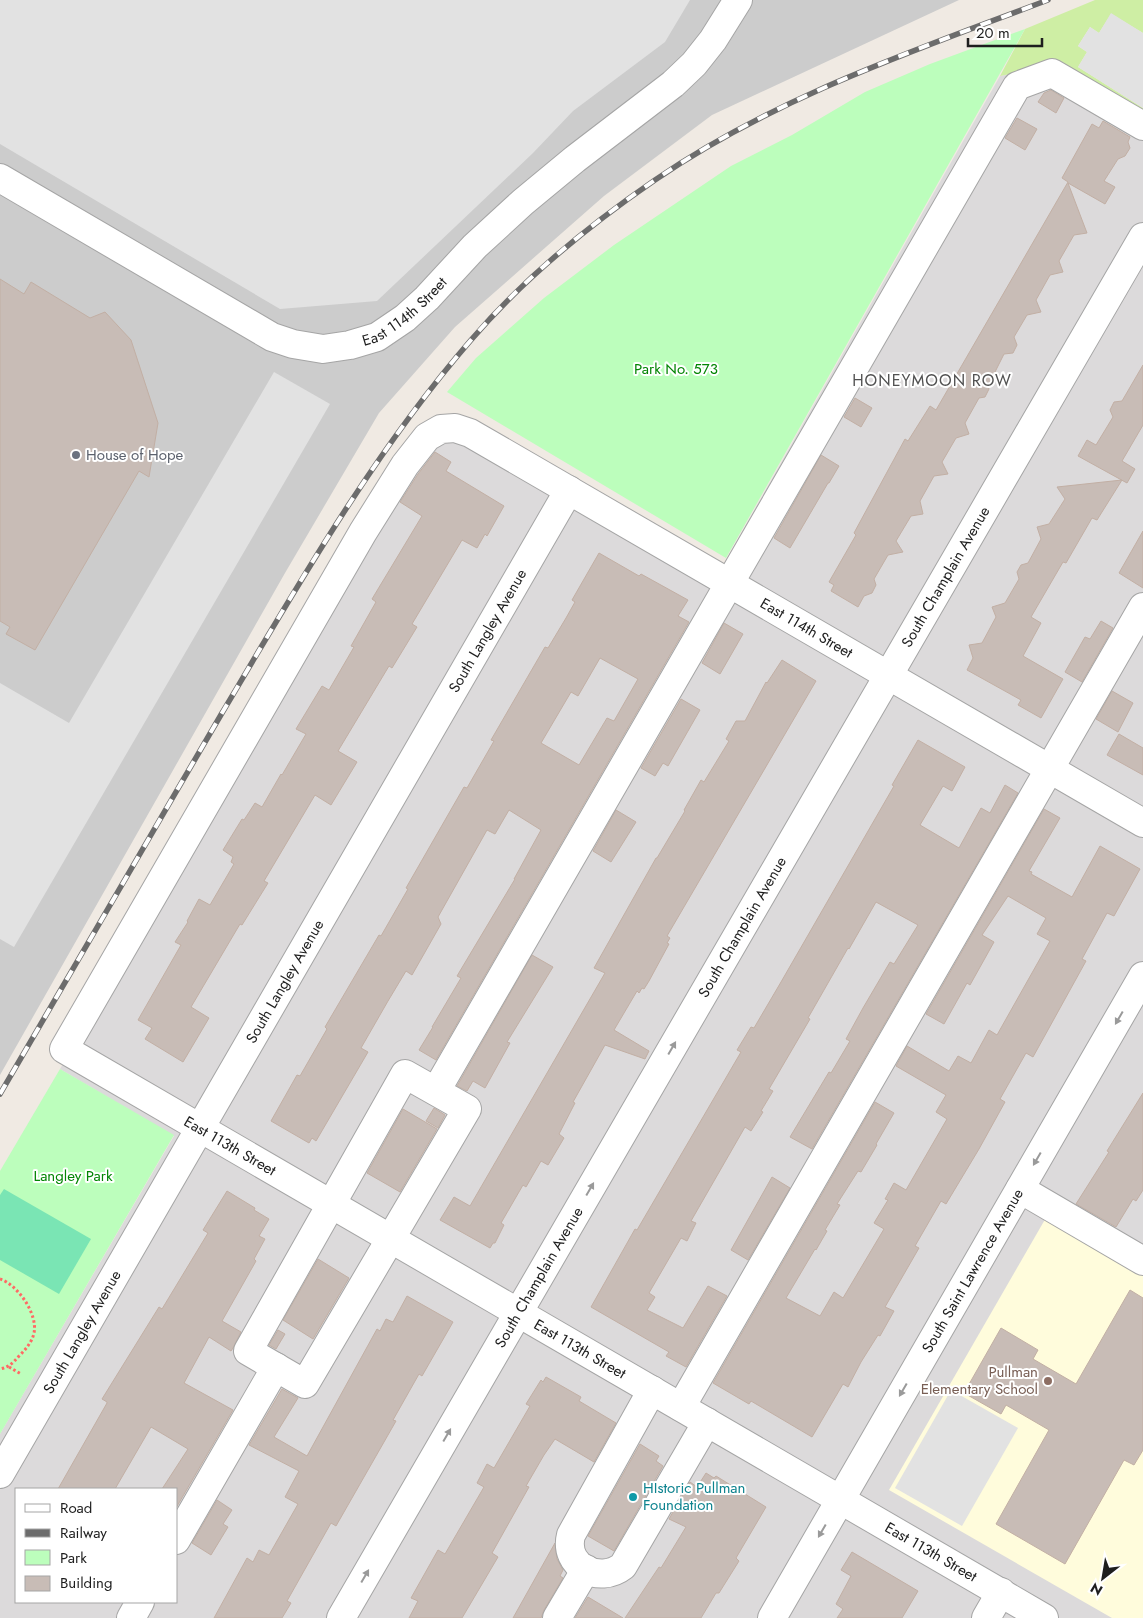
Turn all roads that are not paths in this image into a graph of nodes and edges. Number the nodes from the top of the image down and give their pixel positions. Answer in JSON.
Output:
{"nodes":[{"id":1,"x":738,"y":0,"type":"edge"},
{"id":2,"x":1143,"y":126,"type":"edge"},
{"id":3,"x":0,"y":178,"type":"edge"},
{"id":4,"x":1143,"y":237,"type":"edge"},
{"id":5,"x":569,"y":490,"type":"junction"},
{"id":6,"x":729,"y":583,"type":"junction"},
{"id":7,"x":1143,"y":608,"type":"edge"},
{"id":8,"x":888,"y":675,"type":"junction"},
{"id":9,"x":1050,"y":769,"type":"junction"},
{"id":10,"x":1143,"y":823,"type":"edge"},
{"id":11,"x":1143,"y":976,"type":"edge"},
{"id":12,"x":64,"y":1049,"type":"joint"},
{"id":13,"x":436,"y":1091,"type":"junction"},
{"id":14,"x":199,"y":1128,"type":"junction"},
{"id":15,"x":1020,"y":1189,"type":"junction"},
{"id":16,"x":331,"y":1204,"type":"junction"},
{"id":17,"x":390,"y":1239,"type":"junction"},
{"id":18,"x":1143,"y":1261,"type":"edge"},
{"id":19,"x":518,"y":1313,"type":"junction"},
{"id":20,"x":276,"y":1367,"type":"junction"},
{"id":21,"x":652,"y":1390,"type":"junction"},
{"id":22,"x":681,"y":1407,"type":"junction"},
{"id":23,"x":707,"y":1422,"type":"junction"},
{"id":24,"x":0,"y":1474,"type":"edge"},
{"id":25,"x":840,"y":1499,"type":"junction"},
{"id":26,"x":178,"y":1537,"type":"edge"},
{"id":27,"x":586,"y":1569,"type":"junction"},
{"id":28,"x":1001,"y":1592,"type":"junction"},
{"id":29,"x":139,"y":1603,"type":"edge"},
{"id":30,"x":131,"y":1618,"type":"edge"},
{"id":31,"x":341,"y":1618,"type":"edge"},
{"id":32,"x":557,"y":1618,"type":"edge"},
{"id":33,"x":772,"y":1618,"type":"edge"},
{"id":34,"x":986,"y":1618,"type":"edge"},
{"id":35,"x":1044,"y":1618,"type":"edge"}],
"edges":[{"from":1,"to":3,"type":"street","name":"East 114th Street"},
{"from":2,"to":6,"type":"street"},
{"from":4,"to":8,"type":"street","name":"South Champlain Avenue"},
{"from":5,"to":6,"type":"street","name":"East 114th Street"},
{"from":5,"to":12,"type":"street","name":"East 114th Street"},
{"from":5,"to":14,"type":"street","name":"South Langley Avenue"},
{"from":6,"to":8,"type":"street","name":"East 114th Street"},
{"from":6,"to":13,"type":"street"},
{"from":7,"to":9,"type":"street"},
{"from":8,"to":9,"type":"street","name":"East 114th Street"},
{"from":19,"to":8,"type":"street","name":"South Champlain Avenue","one_way":true},
{"from":9,"to":10,"type":"street","name":"East 114th Street"},
{"from":9,"to":22,"type":"street"},
{"from":11,"to":15,"type":"street","name":"South Saint Lawrence Avenue","one_way":true},
{"from":12,"to":14,"type":"street","name":"East 113th Street"},
{"from":13,"to":16,"type":"street"},
{"from":13,"to":17,"type":"street"},
{"from":14,"to":16,"type":"street","name":"East 113th Street"},
{"from":14,"to":24,"type":"street","name":"South Langley Avenue"},
{"from":15,"to":18,"type":"street"},
{"from":15,"to":25,"type":"street","name":"South Saint Lawrence Avenue","one_way":true},
{"from":16,"to":17,"type":"street","name":"East 113th Street"},
{"from":16,"to":20,"type":"street"},
{"from":17,"to":19,"type":"street","name":"East 113th Street"},
{"from":17,"to":20,"type":"street"},
{"from":19,"to":21,"type":"street","name":"East 113th Street"},
{"from":31,"to":19,"type":"street","name":"South Champlain Avenue","one_way":true},
{"from":20,"to":26,"type":"street"},
{"from":21,"to":22,"type":"street","name":"East 113th Street"},
{"from":21,"to":27,"type":"street"},
{"from":22,"to":23,"type":"street","name":"East 113th Street"},
{"from":23,"to":25,"type":"street","name":"East 113th Street"},
{"from":23,"to":27,"type":"street"},
{"from":25,"to":28,"type":"street","name":"East 113th Street"},
{"from":25,"to":33,"type":"street","name":"South Saint Lawrence Avenue","one_way":true},
{"from":27,"to":32,"type":"street"},
{"from":28,"to":34,"type":"street"},
{"from":28,"to":35,"type":"street","name":"East 113th Street"},
{"from":29,"to":30,"type":"street"}]}
